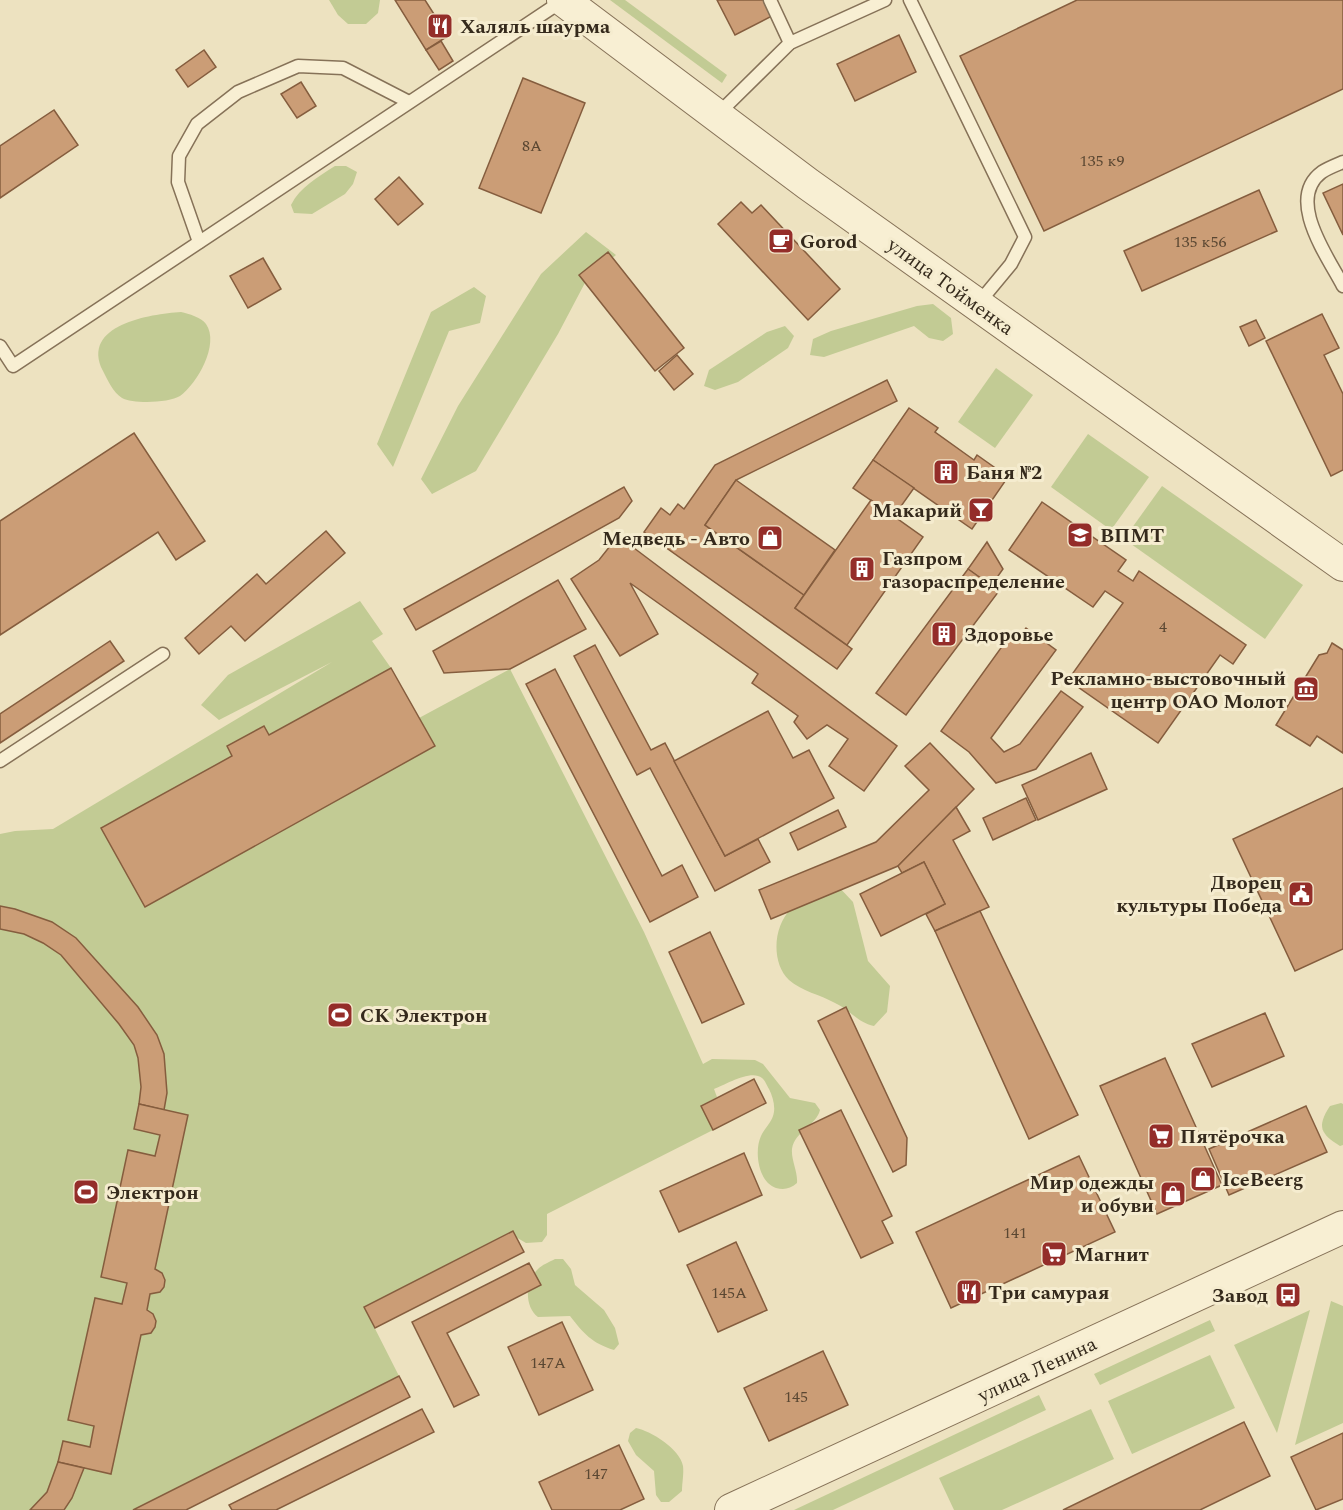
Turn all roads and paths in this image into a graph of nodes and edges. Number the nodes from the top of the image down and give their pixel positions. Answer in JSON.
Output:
{"nodes":[{"id":1,"x":563,"y":0,"type":"edge"},
{"id":2,"x":770,"y":0,"type":"edge"},
{"id":3,"x":885,"y":0,"type":"edge"},
{"id":4,"x":910,"y":0,"type":"edge"},
{"id":5,"x":790,"y":43,"type":"junction"},
{"id":6,"x":409,"y":102,"type":"junction"},
{"id":7,"x":717,"y":115,"type":"junction"},
{"id":8,"x":1343,"y":162,"type":"edge"},
{"id":9,"x":199,"y":242,"type":"junction"},
{"id":10,"x":1343,"y":286,"type":"edge"},
{"id":11,"x":977,"y":304,"type":"junction"},
{"id":12,"x":0,"y":346,"type":"edge"},
{"id":13,"x":1343,"y":565,"type":"edge"},
{"id":14,"x":163,"y":654,"type":"dead end"},
{"id":15,"x":0,"y":761,"type":"edge"},
{"id":16,"x":1343,"y":1227,"type":"edge"},
{"id":17,"x":731,"y":1510,"type":"edge"}],
"edges":[{"from":1,"to":6,"type":"lane"},
{"from":1,"to":7,"type":"street","name":"улица Тойменка"},
{"from":2,"to":5,"type":"lane"},
{"from":3,"to":5,"type":"lane"},
{"from":4,"to":11,"type":"lane"},
{"from":5,"to":7,"type":"lane"},
{"from":6,"to":9,"type":"lane"},
{"from":6,"to":9,"type":"lane"},
{"from":7,"to":11,"type":"street","name":"улица Тойменка"},
{"from":8,"to":10,"type":"lane"},
{"from":9,"to":12,"type":"lane"},
{"from":11,"to":13,"type":"street","name":"улица Тойменка"},
{"from":14,"to":15,"type":"lane"},
{"from":16,"to":17,"type":"street","name":"улица Ленина"}]}
